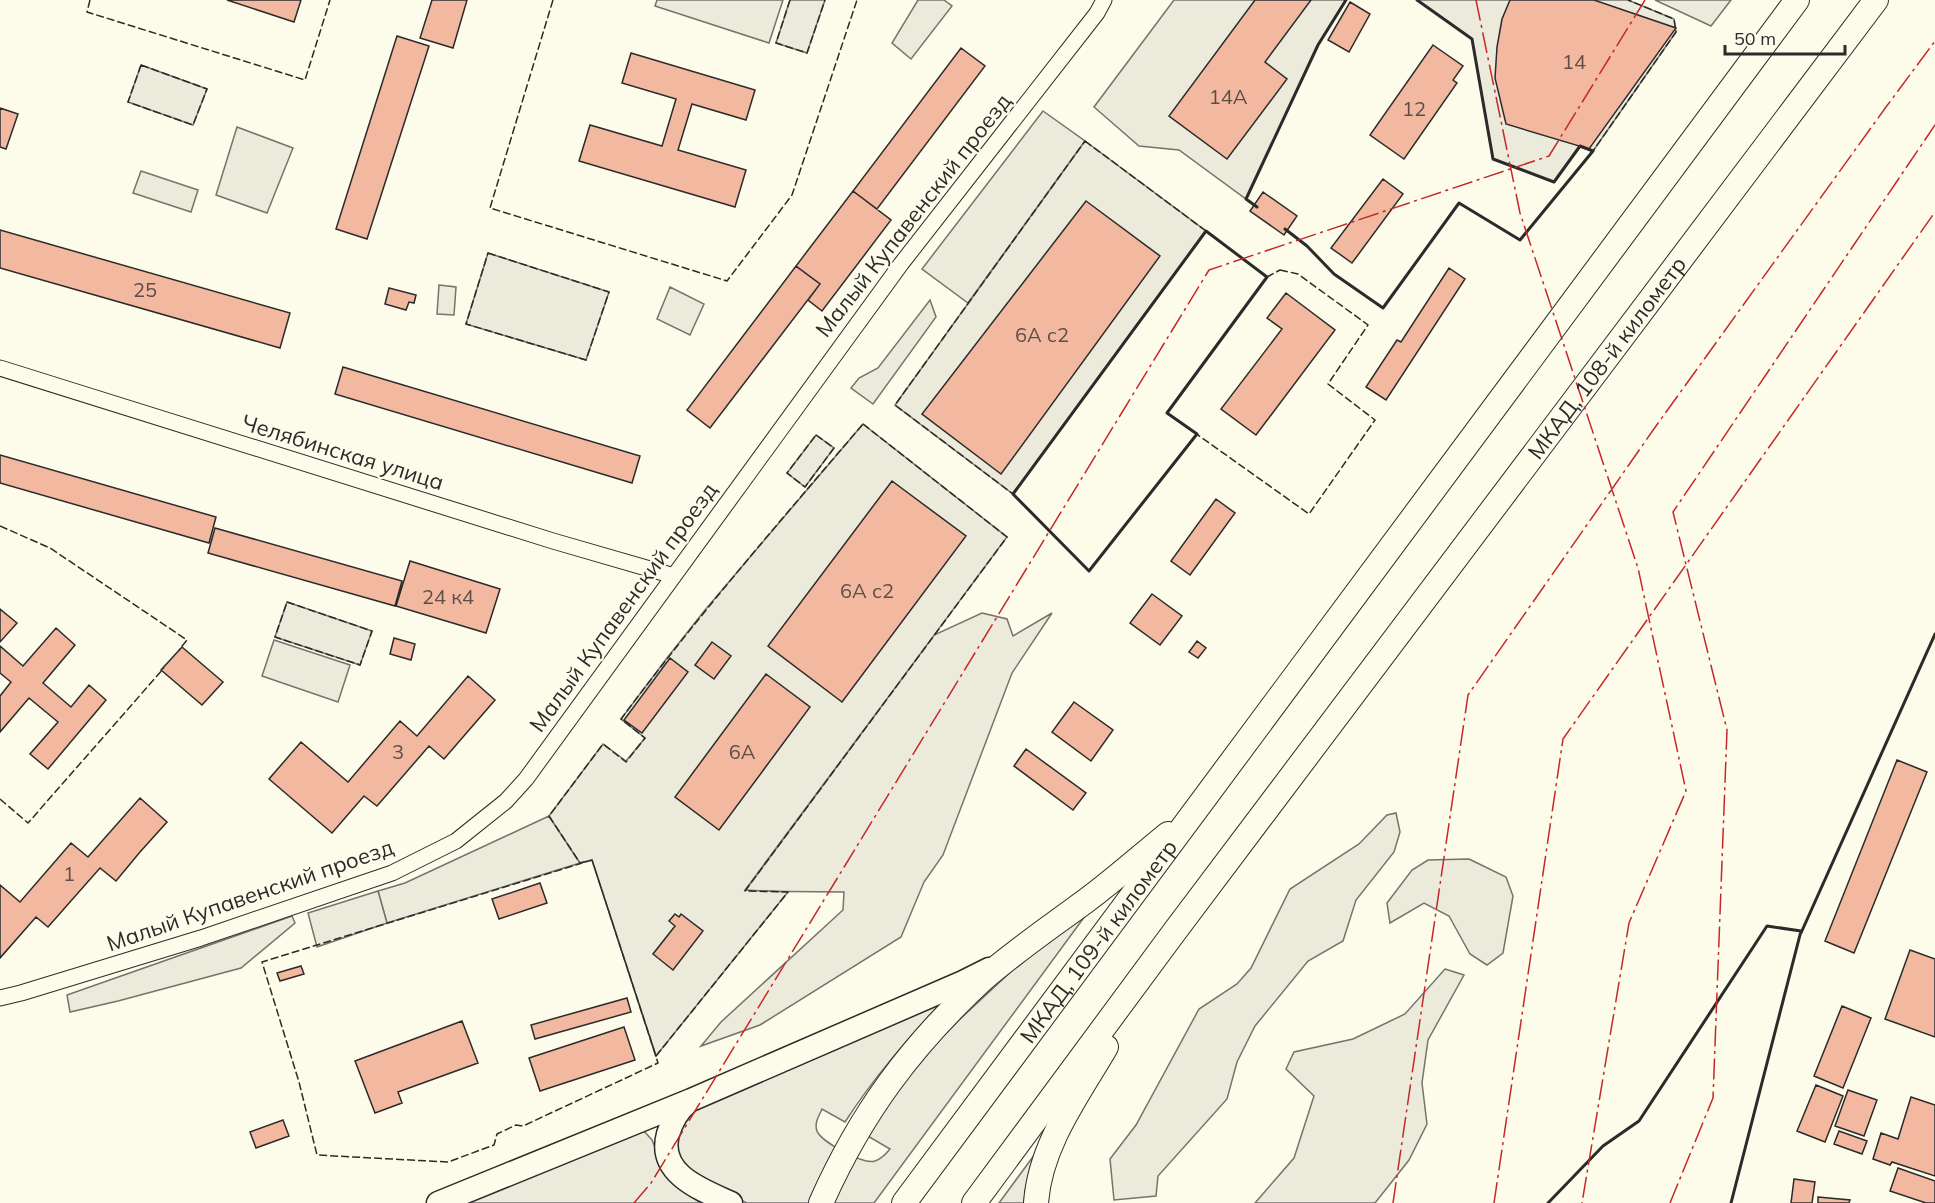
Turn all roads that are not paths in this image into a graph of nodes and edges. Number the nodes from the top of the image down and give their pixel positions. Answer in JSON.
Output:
{"nodes":[{"id":1,"x":1104,"y":0,"type":"edge"},
{"id":2,"x":1797,"y":0,"type":"edge"},
{"id":3,"x":1876,"y":0,"type":"edge"},
{"id":4,"x":0,"y":368,"type":"edge"},
{"id":5,"x":674,"y":576,"type":"junction"},
{"id":6,"x":1198,"y":810,"type":"junction"},
{"id":7,"x":1174,"y":931,"type":"junction"},
{"id":8,"x":1008,"y":958,"type":"junction"},
{"id":9,"x":0,"y":998,"type":"edge"},
{"id":10,"x":691,"y":1100,"type":"junction"},
{"id":11,"x":438,"y":1203,"type":"edge"},
{"id":12,"x":731,"y":1203,"type":"edge"},
{"id":13,"x":821,"y":1203,"type":"edge"},
{"id":14,"x":904,"y":1203,"type":"edge"},
{"id":15,"x":974,"y":1203,"type":"edge"},
{"id":16,"x":1036,"y":1203,"type":"edge"}],
"edges":[{"from":1,"to":5,"type":"street","name":"Малый Купавенский проезд"},
{"from":2,"to":6,"type":"highway","name":"МКАД, 109-й километр"},
{"from":3,"to":7,"type":"highway","name":"МКАД, 108-й километр"},
{"from":4,"to":5,"type":"street","name":"Челябинская улица"},
{"from":5,"to":9,"type":"street","name":"Малый Купавенский проезд"},
{"from":6,"to":8,"type":"highway"},
{"from":6,"to":14,"type":"highway","name":"МКАД, 109-й километр"},
{"from":7,"to":15,"type":"highway"},
{"from":7,"to":16,"type":"highway"},
{"from":8,"to":10,"type":"main road"},
{"from":8,"to":13,"type":"highway"},
{"from":10,"to":11,"type":"main road"},
{"from":10,"to":12,"type":"main road"}]}
